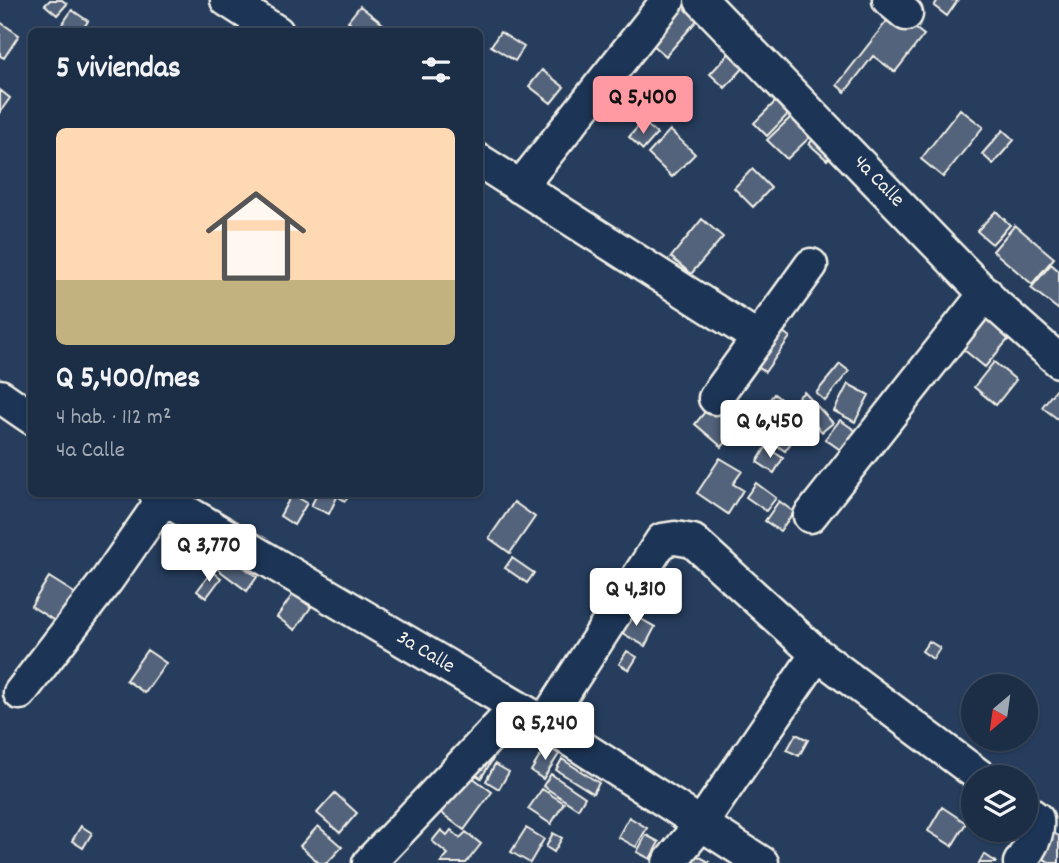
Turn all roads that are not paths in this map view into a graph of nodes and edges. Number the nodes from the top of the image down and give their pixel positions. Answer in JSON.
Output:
{"nodes":[{"id":1,"x":228,"y":0,"type":"edge"},
{"id":2,"x":667,"y":0,"type":"edge"},
{"id":3,"x":715,"y":5,"type":"edge"},
{"id":4,"x":271,"y":28,"type":"edge"},
{"id":5,"x":483,"y":163,"type":"edge"},
{"id":6,"x":520,"y":187,"type":"junction"},
{"id":7,"x":811,"y":265,"type":"dead end"},
{"id":8,"x":986,"y":293,"type":"junction"},
{"id":9,"x":758,"y":338,"type":"junction"},
{"id":10,"x":1059,"y":360,"type":"edge"},
{"id":11,"x":0,"y":396,"type":"edge"},
{"id":12,"x":715,"y":398,"type":"dead end"},
{"id":13,"x":28,"y":415,"type":"edge"},
{"id":14,"x":159,"y":497,"type":"edge"},
{"id":15,"x":162,"y":497,"type":"edge"},
{"id":16,"x":810,"y":516,"type":"dead end"},
{"id":17,"x":817,"y":653,"type":"junction"},
{"id":18,"x":20,"y":693,"type":"dead end"},
{"id":19,"x":517,"y":707,"type":"junction"},
{"id":20,"x":544,"y":723,"type":"junction"},
{"id":21,"x":965,"y":765,"type":"edge"},
{"id":22,"x":702,"y":824,"type":"junction"},
{"id":23,"x":1032,"y":842,"type":"edge"},
{"id":24,"x":369,"y":863,"type":"edge"},
{"id":25,"x":669,"y":863,"type":"edge"},
{"id":26,"x":762,"y":863,"type":"edge"},
{"id":27,"x":1020,"y":863,"type":"edge"}],
"edges":[{"from":1,"to":4,"type":"street"},
{"from":2,"to":6,"type":"street"},
{"from":3,"to":8,"type":"street","name":"4a Calle"},
{"from":5,"to":6,"type":"street"},
{"from":6,"to":9,"type":"street"},
{"from":7,"to":9,"type":"street"},
{"from":8,"to":10,"type":"street","name":"4a Calle"},
{"from":8,"to":16,"type":"street"},
{"from":9,"to":12,"type":"street"},
{"from":11,"to":13,"type":"street"},
{"from":14,"to":18,"type":"street"},
{"from":15,"to":19,"type":"street","name":"3a Calle"},
{"from":17,"to":20,"type":"street"},
{"from":17,"to":21,"type":"street"},
{"from":17,"to":22,"type":"street"},
{"from":19,"to":20,"type":"street","name":"3a Calle"},
{"from":19,"to":24,"type":"street"},
{"from":20,"to":22,"type":"street","name":"3a Calle"},
{"from":22,"to":25,"type":"street"},
{"from":22,"to":26,"type":"street","name":"3a Calle"},
{"from":23,"to":27,"type":"street"}]}
